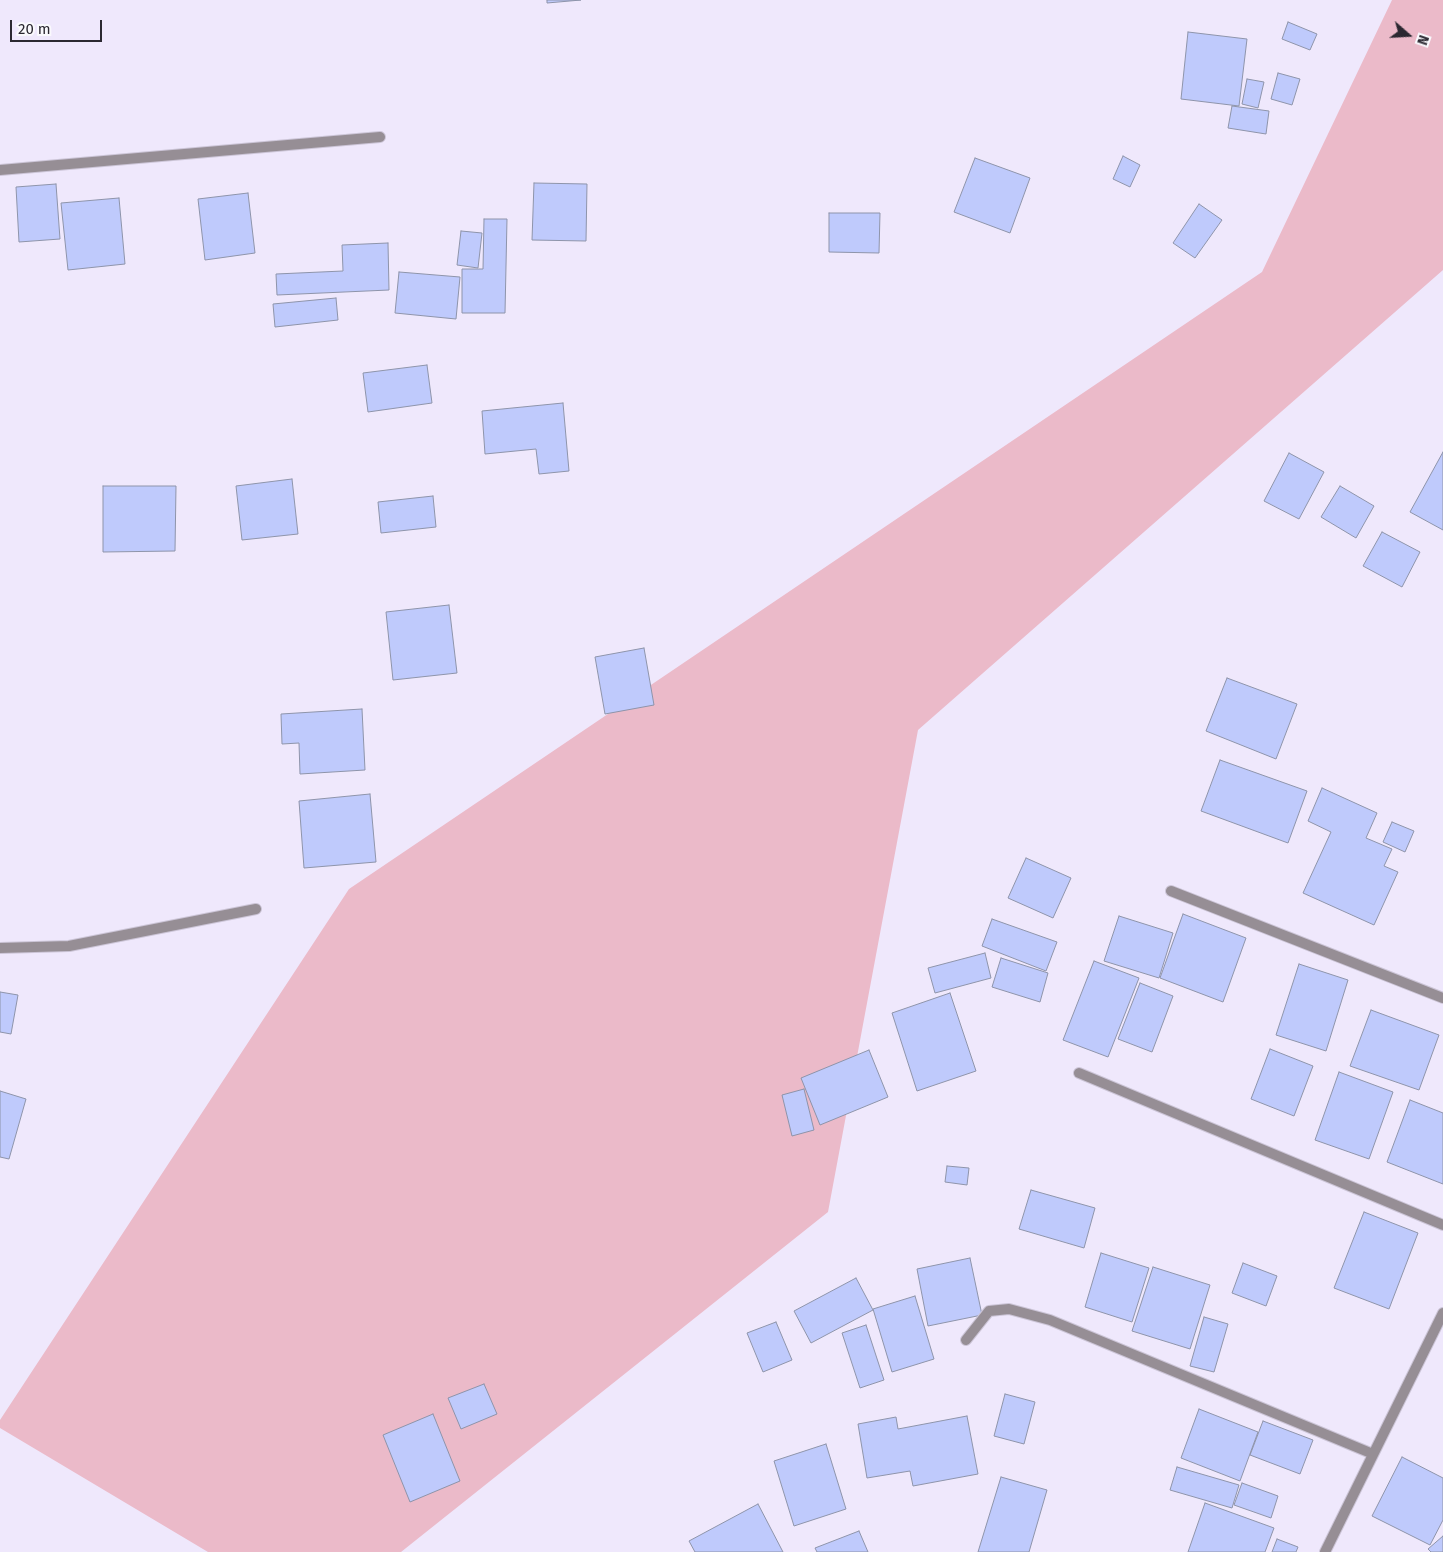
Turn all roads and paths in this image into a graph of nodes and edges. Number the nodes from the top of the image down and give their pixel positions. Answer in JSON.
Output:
{"nodes":[{"id":1,"x":380,"y":137,"type":"dead end"},
{"id":2,"x":0,"y":170,"type":"edge"},
{"id":3,"x":1171,"y":891,"type":"dead end"},
{"id":4,"x":256,"y":909,"type":"dead end"},
{"id":5,"x":0,"y":948,"type":"edge"},
{"id":6,"x":1443,"y":998,"type":"edge"},
{"id":7,"x":1080,"y":1073,"type":"dead end"},
{"id":8,"x":1443,"y":1225,"type":"edge"},
{"id":9,"x":1443,"y":1314,"type":"edge"},
{"id":10,"x":966,"y":1340,"type":"dead end"},
{"id":11,"x":1373,"y":1454,"type":"junction"},
{"id":12,"x":1325,"y":1552,"type":"edge"}],
"edges":[{"from":1,"to":2,"type":"street"},
{"from":3,"to":6,"type":"street"},
{"from":4,"to":5,"type":"street"},
{"from":7,"to":8,"type":"street"},
{"from":9,"to":11,"type":"street"},
{"from":10,"to":11,"type":"street"},
{"from":11,"to":12,"type":"street"}]}
